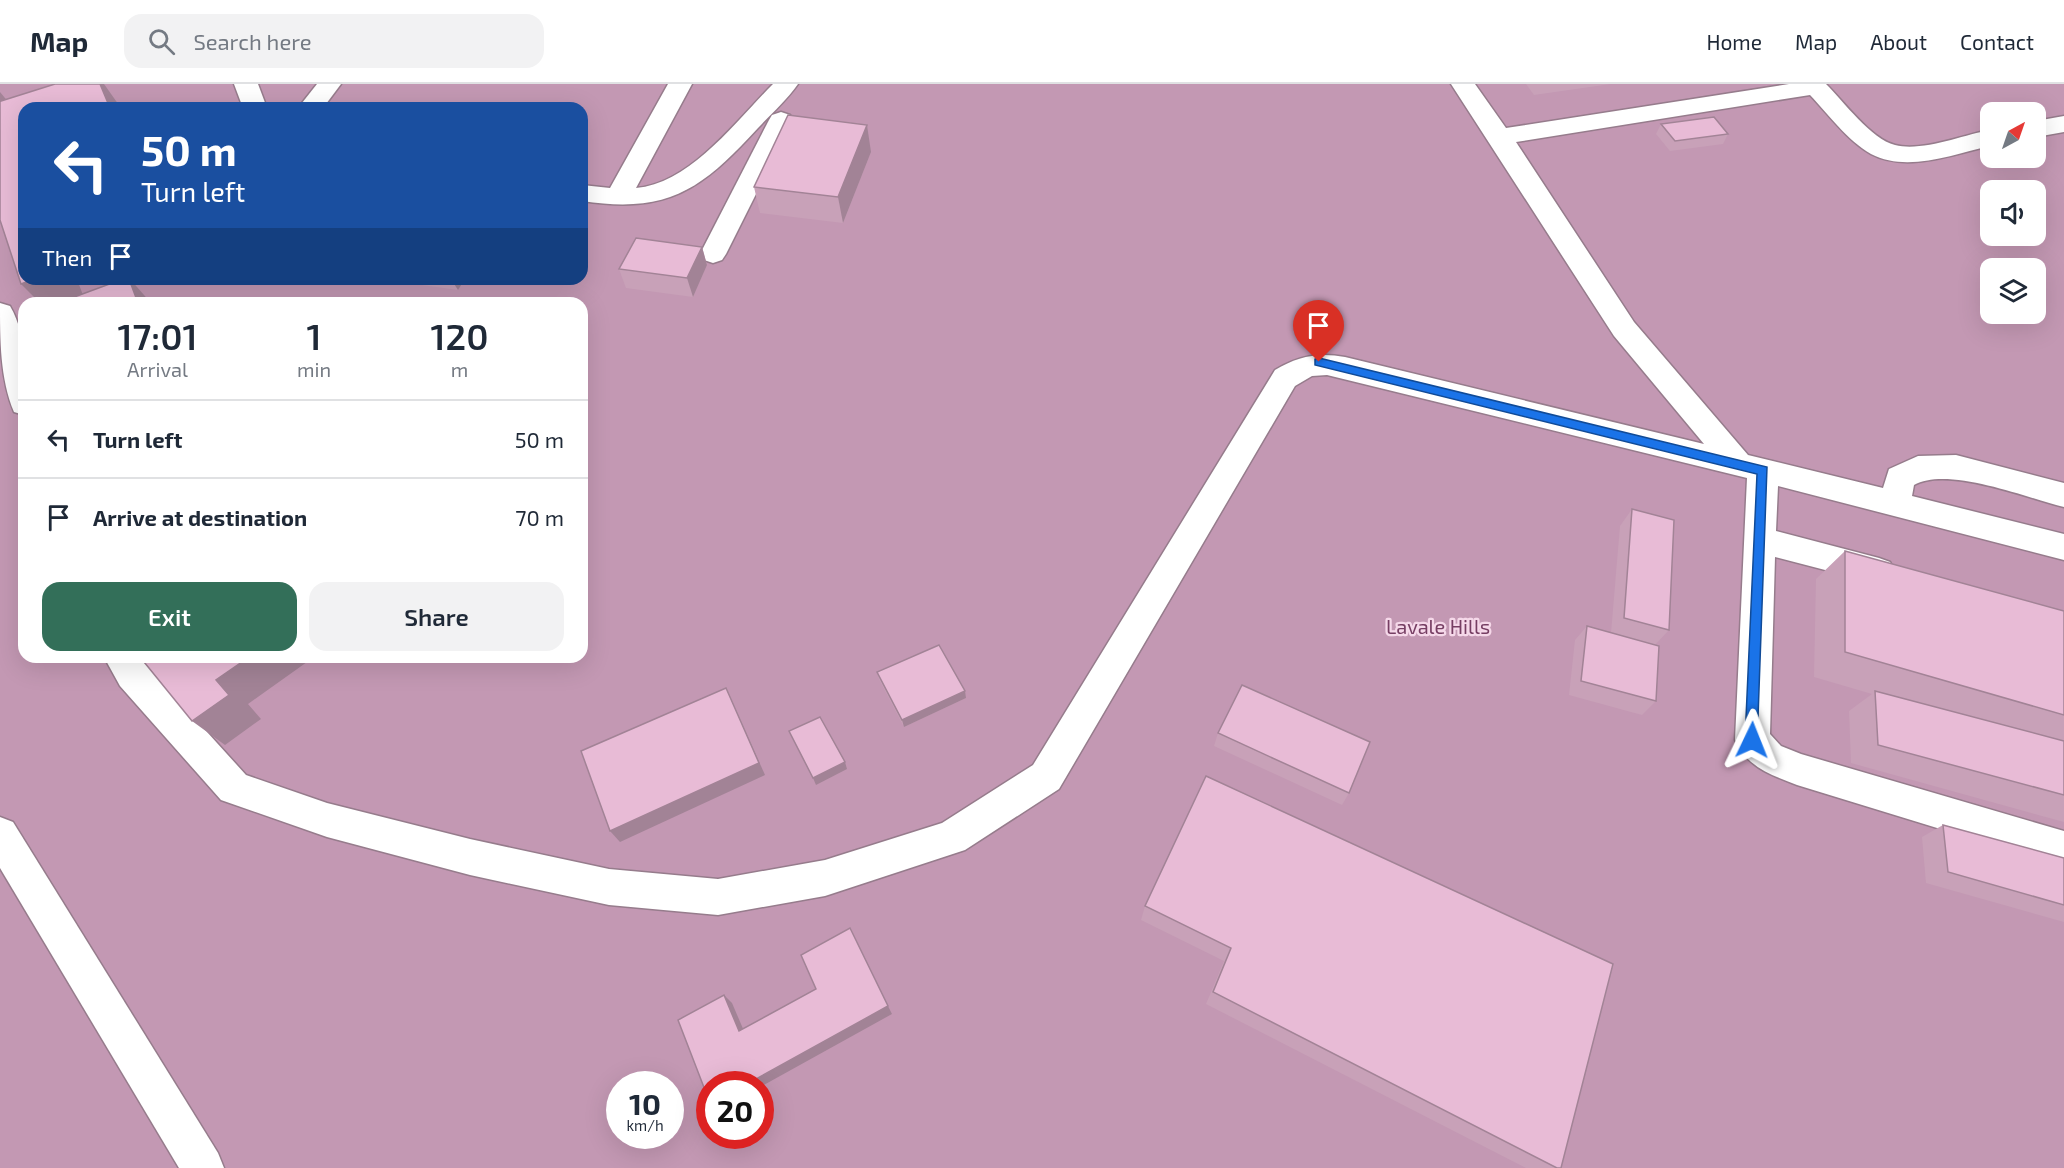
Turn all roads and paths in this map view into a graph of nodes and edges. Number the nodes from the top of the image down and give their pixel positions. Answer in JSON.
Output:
{"nodes":[{"id":1,"x":246,"y":84,"type":"edge"},
{"id":2,"x":329,"y":84,"type":"edge"},
{"id":3,"x":680,"y":84,"type":"edge"},
{"id":4,"x":786,"y":84,"type":"edge"},
{"id":5,"x":1462,"y":84,"type":"edge"},
{"id":6,"x":1815,"y":86,"type":"edge"},
{"id":7,"x":253,"y":102,"type":"edge"},
{"id":8,"x":315,"y":102,"type":"edge"},
{"id":9,"x":754,"y":116,"type":"junction"},
{"id":10,"x":2064,"y":124,"type":"edge"},
{"id":11,"x":2046,"y":127,"type":"edge"},
{"id":12,"x":1500,"y":136,"type":"junction"},
{"id":13,"x":1980,"y":140,"type":"edge"},
{"id":14,"x":588,"y":194,"type":"edge"},
{"id":15,"x":618,"y":198,"type":"junction"},
{"id":16,"x":713,"y":254,"type":"dead end"},
{"id":17,"x":0,"y":313,"type":"edge"},
{"id":18,"x":18,"y":381,"type":"edge"},
{"id":19,"x":1750,"y":467,"type":"junction"},
{"id":20,"x":2064,"y":495,"type":"edge"},
{"id":21,"x":1895,"y":504,"type":"junction"},
{"id":22,"x":1760,"y":540,"type":"junction"},
{"id":23,"x":2064,"y":547,"type":"edge"},
{"id":24,"x":1907,"y":578,"type":"edge"},
{"id":25,"x":125,"y":663,"type":"edge"},
{"id":26,"x":0,"y":834,"type":"edge"},
{"id":27,"x":2064,"y":849,"type":"edge"},
{"id":28,"x":203,"y":1168,"type":"edge"}],
"edges":[{"from":1,"to":7,"type":"lane"},
{"from":2,"to":8,"type":"lane"},
{"from":3,"to":15,"type":"lane"},
{"from":4,"to":9,"type":"lane"},
{"from":5,"to":12,"type":"lane"},
{"from":6,"to":12,"type":"lane"},
{"from":6,"to":13,"type":"lane"},
{"from":9,"to":15,"type":"lane"},
{"from":9,"to":16,"type":"lane"},
{"from":10,"to":11,"type":"lane"},
{"from":12,"to":19,"type":"lane"},
{"from":14,"to":15,"type":"lane"},
{"from":17,"to":18,"type":"lane"},
{"from":19,"to":21,"type":"lane"},
{"from":19,"to":22,"type":"lane"},
{"from":19,"to":25,"type":"lane"},
{"from":20,"to":21,"type":"lane"},
{"from":21,"to":23,"type":"lane"},
{"from":22,"to":24,"type":"lane"},
{"from":22,"to":27,"type":"lane"},
{"from":26,"to":28,"type":"lane"}]}
